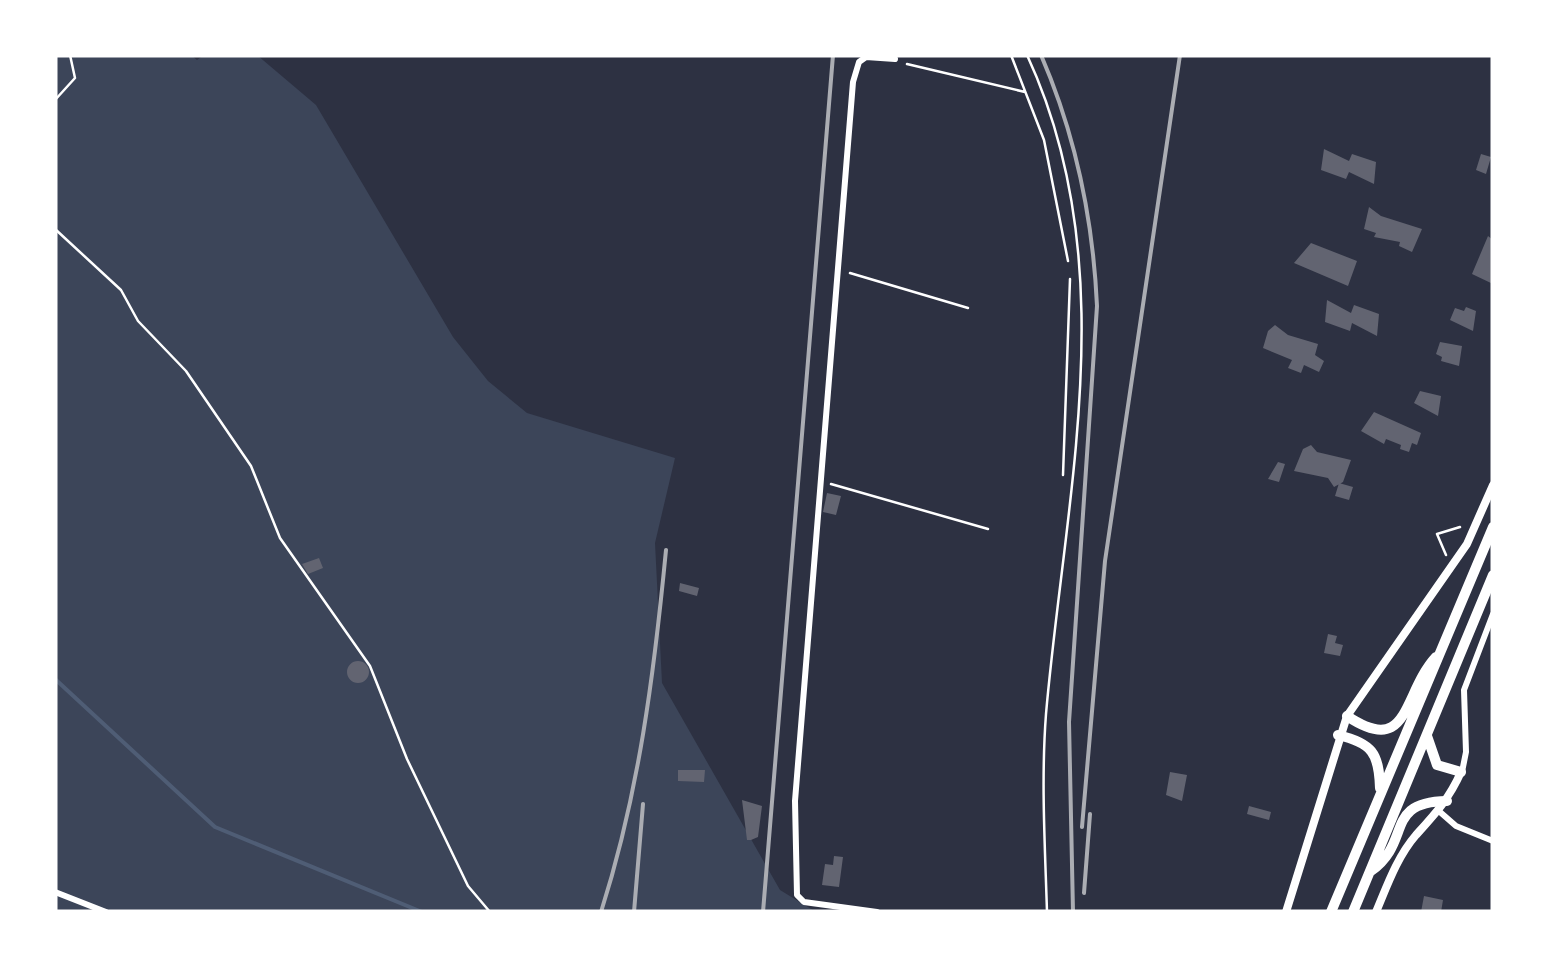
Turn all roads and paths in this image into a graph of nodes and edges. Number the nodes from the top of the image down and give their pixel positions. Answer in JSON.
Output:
{"nodes":[{"id":1,"x":70,"y":55,"type":"edge"},
{"id":2,"x":1011,"y":55,"type":"edge"},
{"id":3,"x":1027,"y":55,"type":"edge"},
{"id":4,"x":895,"y":58,"type":"joint"},
{"id":5,"x":1027,"y":92,"type":"junction"},
{"id":6,"x":55,"y":100,"type":"edge"},
{"id":7,"x":55,"y":230,"type":"edge"},
{"id":8,"x":838,"y":270,"type":"junction"},
{"id":9,"x":968,"y":308,"type":"dead end"},
{"id":10,"x":1063,"y":476,"type":"dead end"},
{"id":11,"x":822,"y":481,"type":"junction"},
{"id":12,"x":1493,"y":485,"type":"edge"},
{"id":13,"x":1493,"y":526,"type":"edge"},
{"id":14,"x":1457,"y":528,"type":"dead end"},
{"id":15,"x":988,"y":530,"type":"dead end"},
{"id":16,"x":1446,"y":555,"type":"dead end"},
{"id":17,"x":1493,"y":575,"type":"edge"},
{"id":18,"x":1493,"y":614,"type":"edge"},
{"id":19,"x":1440,"y":653,"type":"junction"},
{"id":20,"x":1347,"y":716,"type":"junction"},
{"id":21,"x":1338,"y":735,"type":"junction"},
{"id":22,"x":1427,"y":736,"type":"junction"},
{"id":23,"x":1462,"y":772,"type":"junction"},
{"id":24,"x":1380,"y":796,"type":"junction"},
{"id":25,"x":1447,"y":800,"type":"junction"},
{"id":26,"x":1440,"y":812,"type":"junction"},
{"id":27,"x":1493,"y":841,"type":"edge"},
{"id":28,"x":1370,"y":872,"type":"junction"},
{"id":29,"x":55,"y":892,"type":"edge"},
{"id":30,"x":106,"y":912,"type":"edge"},
{"id":31,"x":490,"y":912,"type":"edge"},
{"id":32,"x":877,"y":912,"type":"edge"},
{"id":33,"x":1047,"y":912,"type":"edge"},
{"id":34,"x":1286,"y":912,"type":"edge"},
{"id":35,"x":1331,"y":912,"type":"edge"},
{"id":36,"x":1353,"y":912,"type":"edge"},
{"id":37,"x":1376,"y":912,"type":"edge"}],
"edges":[{"from":1,"to":6,"type":"path"},
{"from":2,"to":5,"type":"path"},
{"from":3,"to":33,"type":"lane"},
{"from":4,"to":5,"type":"path"},
{"from":4,"to":8,"type":"street"},
{"from":5,"to":10,"type":"path"},
{"from":7,"to":31,"type":"path"},
{"from":8,"to":9,"type":"path"},
{"from":8,"to":11,"type":"street"},
{"from":11,"to":15,"type":"path"},
{"from":11,"to":32,"type":"street"},
{"from":12,"to":20,"type":"street"},
{"from":13,"to":19,"type":"highway"},
{"from":14,"to":16,"type":"path"},
{"from":17,"to":22,"type":"highway"},
{"from":18,"to":23,"type":"street"},
{"from":19,"to":20,"type":"highway"},
{"from":19,"to":24,"type":"highway"},
{"from":20,"to":21,"type":"street"},
{"from":21,"to":24,"type":"highway"},
{"from":21,"to":34,"type":"street"},
{"from":22,"to":23,"type":"highway"},
{"from":22,"to":28,"type":"highway"},
{"from":23,"to":25,"type":"street"},
{"from":24,"to":35,"type":"highway"},
{"from":25,"to":26,"type":"street"},
{"from":25,"to":28,"type":"highway"},
{"from":26,"to":27,"type":"street"},
{"from":26,"to":37,"type":"street"},
{"from":28,"to":36,"type":"highway"},
{"from":29,"to":30,"type":"street"}]}
